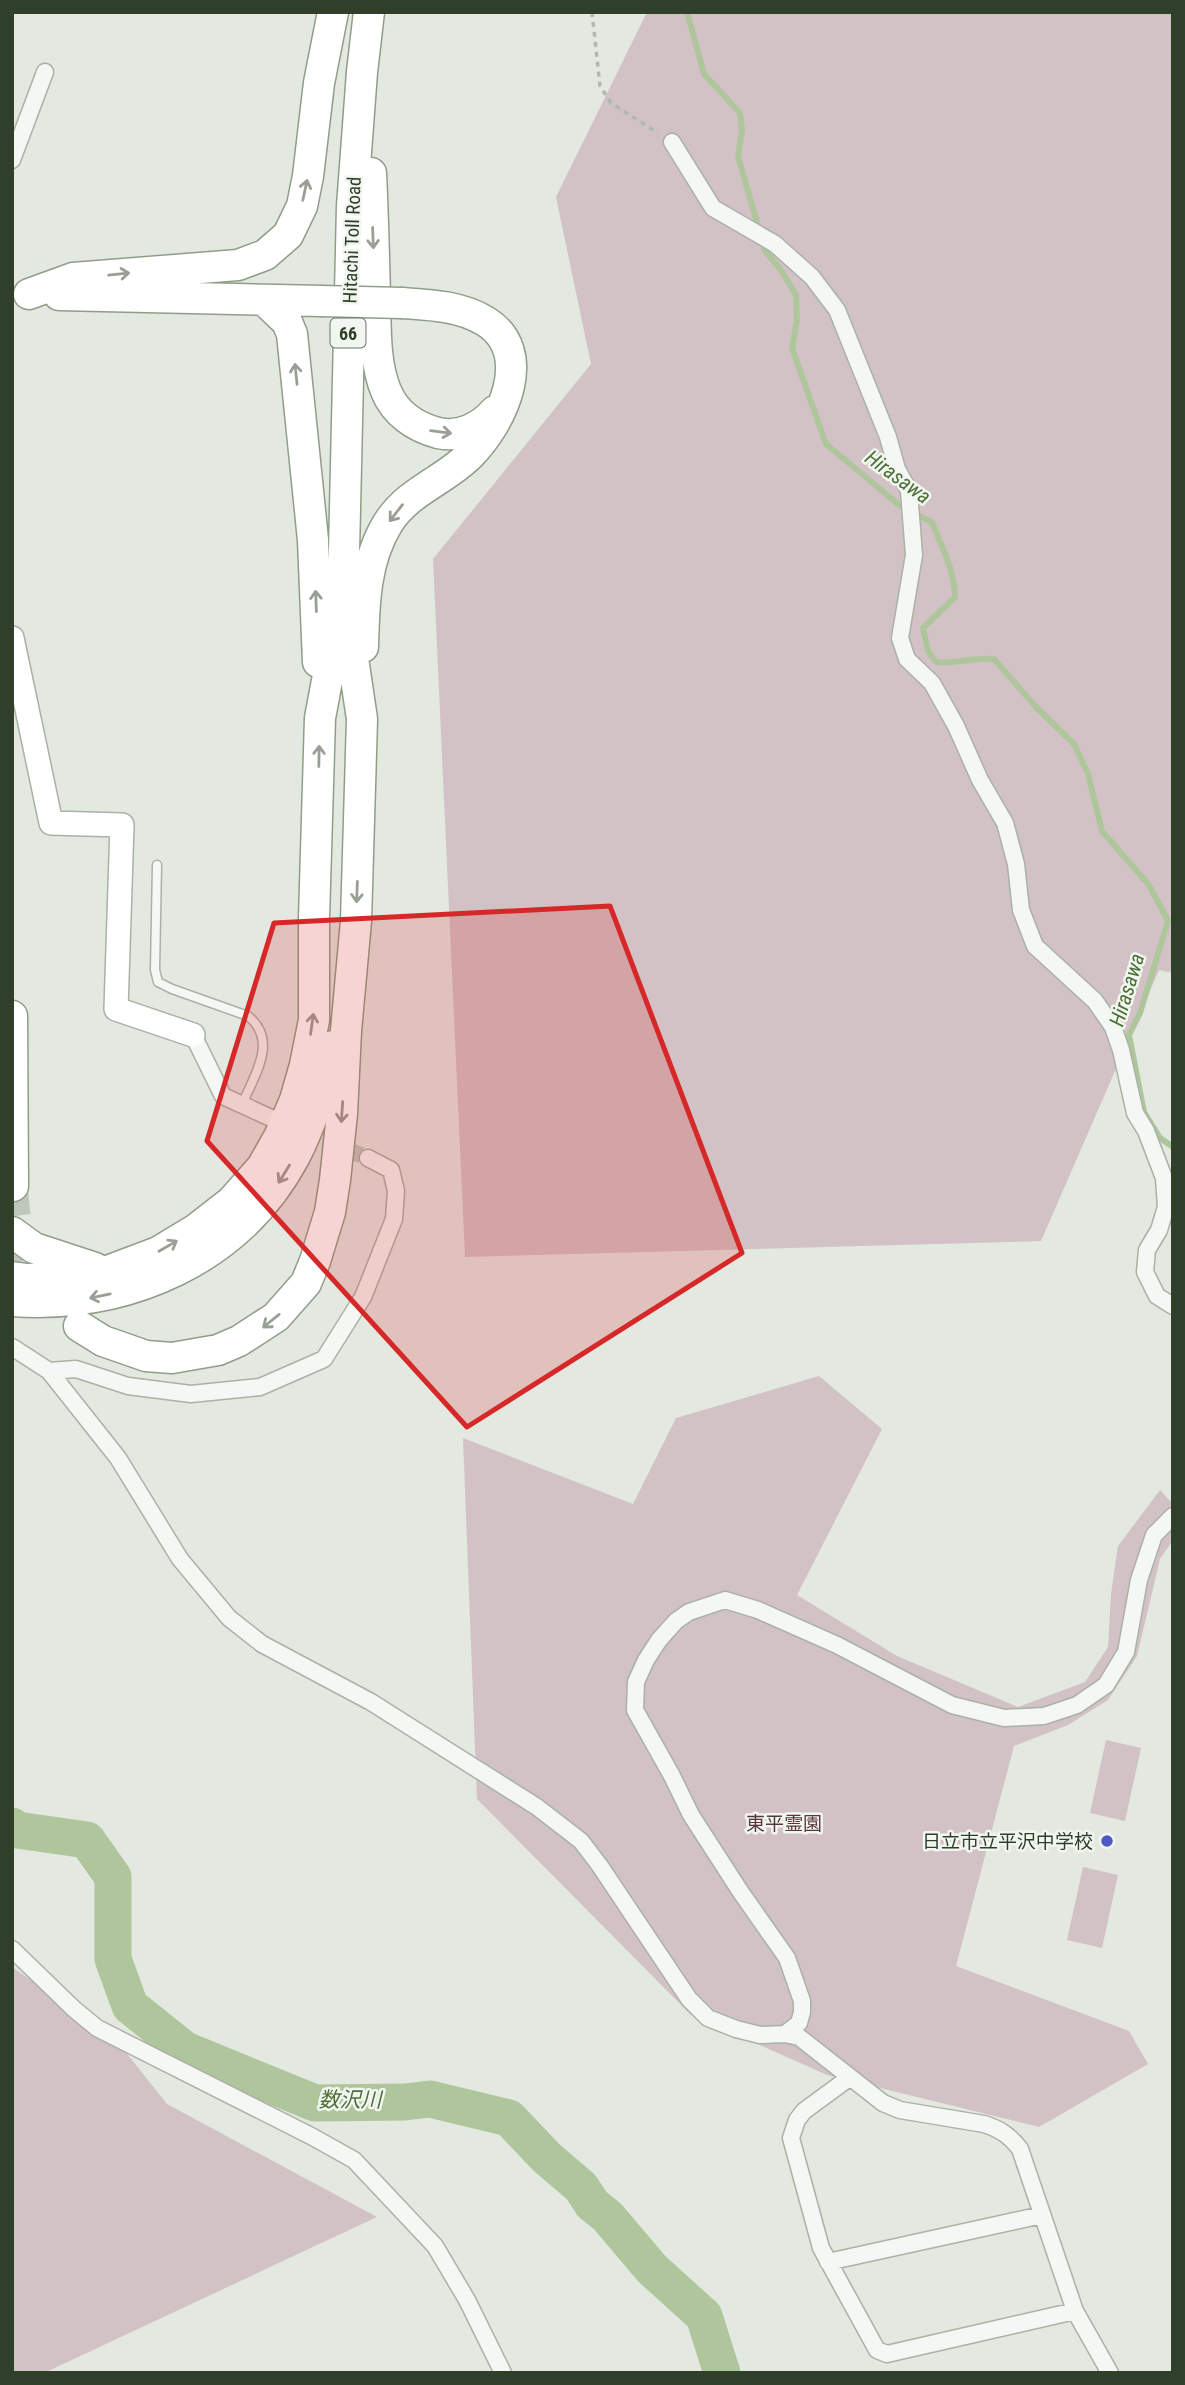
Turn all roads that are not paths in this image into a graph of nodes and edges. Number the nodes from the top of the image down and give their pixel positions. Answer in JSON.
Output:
{"nodes":[{"id":1,"x":333,"y":12,"type":"edge"},
{"id":2,"x":369,"y":12,"type":"edge"},
{"id":3,"x":45,"y":72,"type":"dead end"},
{"id":4,"x":362,"y":72,"type":"junction"},
{"id":5,"x":672,"y":142,"type":"road end"},
{"id":6,"x":12,"y":160,"type":"edge"},
{"id":7,"x":21,"y":294,"type":"edge"},
{"id":8,"x":264,"y":300,"type":"junction"},
{"id":9,"x":507,"y":394,"type":"junction"},
{"id":10,"x":343,"y":595,"type":"junction"},
{"id":11,"x":12,"y":638,"type":"edge"},
{"id":12,"x":320,"y":718,"type":"junction"},
{"id":13,"x":362,"y":719,"type":"junction"},
{"id":14,"x":157,"y":865,"type":"dead end"},
{"id":15,"x":351,"y":971,"type":"junction"},
{"id":16,"x":12,"y":1016,"type":"edge"},
{"id":17,"x":193,"y":1035,"type":"joint"},
{"id":18,"x":242,"y":1105,"type":"junction"},
{"id":19,"x":271,"y":1118,"type":"dead end"},
{"id":20,"x":368,"y":1157,"type":"tunnel mouth"},
{"id":21,"x":13,"y":1186,"type":"edge"},
{"id":22,"x":12,"y":1232,"type":"edge"},
{"id":23,"x":105,"y":1272,"type":"junction"},
{"id":24,"x":12,"y":1278,"type":"edge"},
{"id":25,"x":12,"y":1301,"type":"edge"},
{"id":26,"x":1173,"y":1306,"type":"edge"},
{"id":27,"x":79,"y":1326,"type":"dead end"},
{"id":28,"x":12,"y":1347,"type":"edge"},
{"id":29,"x":49,"y":1371,"type":"junction"},
{"id":30,"x":1173,"y":1516,"type":"edge"},
{"id":31,"x":12,"y":1949,"type":"edge"},
{"id":32,"x":785,"y":2034,"type":"junction"},
{"id":33,"x":849,"y":2078,"type":"junction"},
{"id":34,"x":1042,"y":2215,"type":"junction"},
{"id":35,"x":828,"y":2262,"type":"junction"},
{"id":36,"x":1075,"y":2311,"type":"junction"},
{"id":37,"x":503,"y":2373,"type":"edge"},
{"id":38,"x":1110,"y":2373,"type":"edge"}],
"edges":[{"from":7,"to":1,"type":"highway","one_way":true},
{"from":2,"to":4,"type":"highway","name":"Hitachi Toll Road","number":"66"},
{"from":3,"to":6,"type":"street"},
{"from":4,"to":9,"type":"highway","one_way":true},
{"from":4,"to":10,"type":"highway","name":"Hitachi Toll Road","number":"66"},
{"from":5,"to":26,"type":"street"},
{"from":7,"to":8,"type":"highway"},
{"from":8,"to":9,"type":"highway","bridge":true},
{"from":12,"to":8,"type":"highway","one_way":true},
{"from":9,"to":13,"type":"highway","one_way":true},
{"from":10,"to":12,"type":"highway"},
{"from":10,"to":13,"type":"highway"},
{"from":11,"to":17,"type":"street"},
{"from":23,"to":12,"type":"highway","one_way":true},
{"from":13,"to":15,"type":"highway","one_way":true},
{"from":14,"to":18,"type":"lane"},
{"from":15,"to":25,"type":"highway","one_way":true},
{"from":15,"to":27,"type":"highway","one_way":true},
{"from":16,"to":21,"type":"highway"},
{"from":17,"to":18,"type":"street"},
{"from":18,"to":19,"type":"street"},
{"from":20,"to":29,"type":"street"},
{"from":22,"to":23,"type":"highway"},
{"from":23,"to":24,"type":"highway"},
{"from":28,"to":29,"type":"street"},
{"from":29,"to":32,"type":"street"},
{"from":30,"to":32,"type":"street"},
{"from":31,"to":37,"type":"street"},
{"from":32,"to":33,"type":"street"},
{"from":33,"to":34,"type":"street"},
{"from":33,"to":35,"type":"street"},
{"from":34,"to":35,"type":"street"},
{"from":34,"to":36,"type":"street"},
{"from":35,"to":36,"type":"street"},
{"from":36,"to":38,"type":"street"}]}
